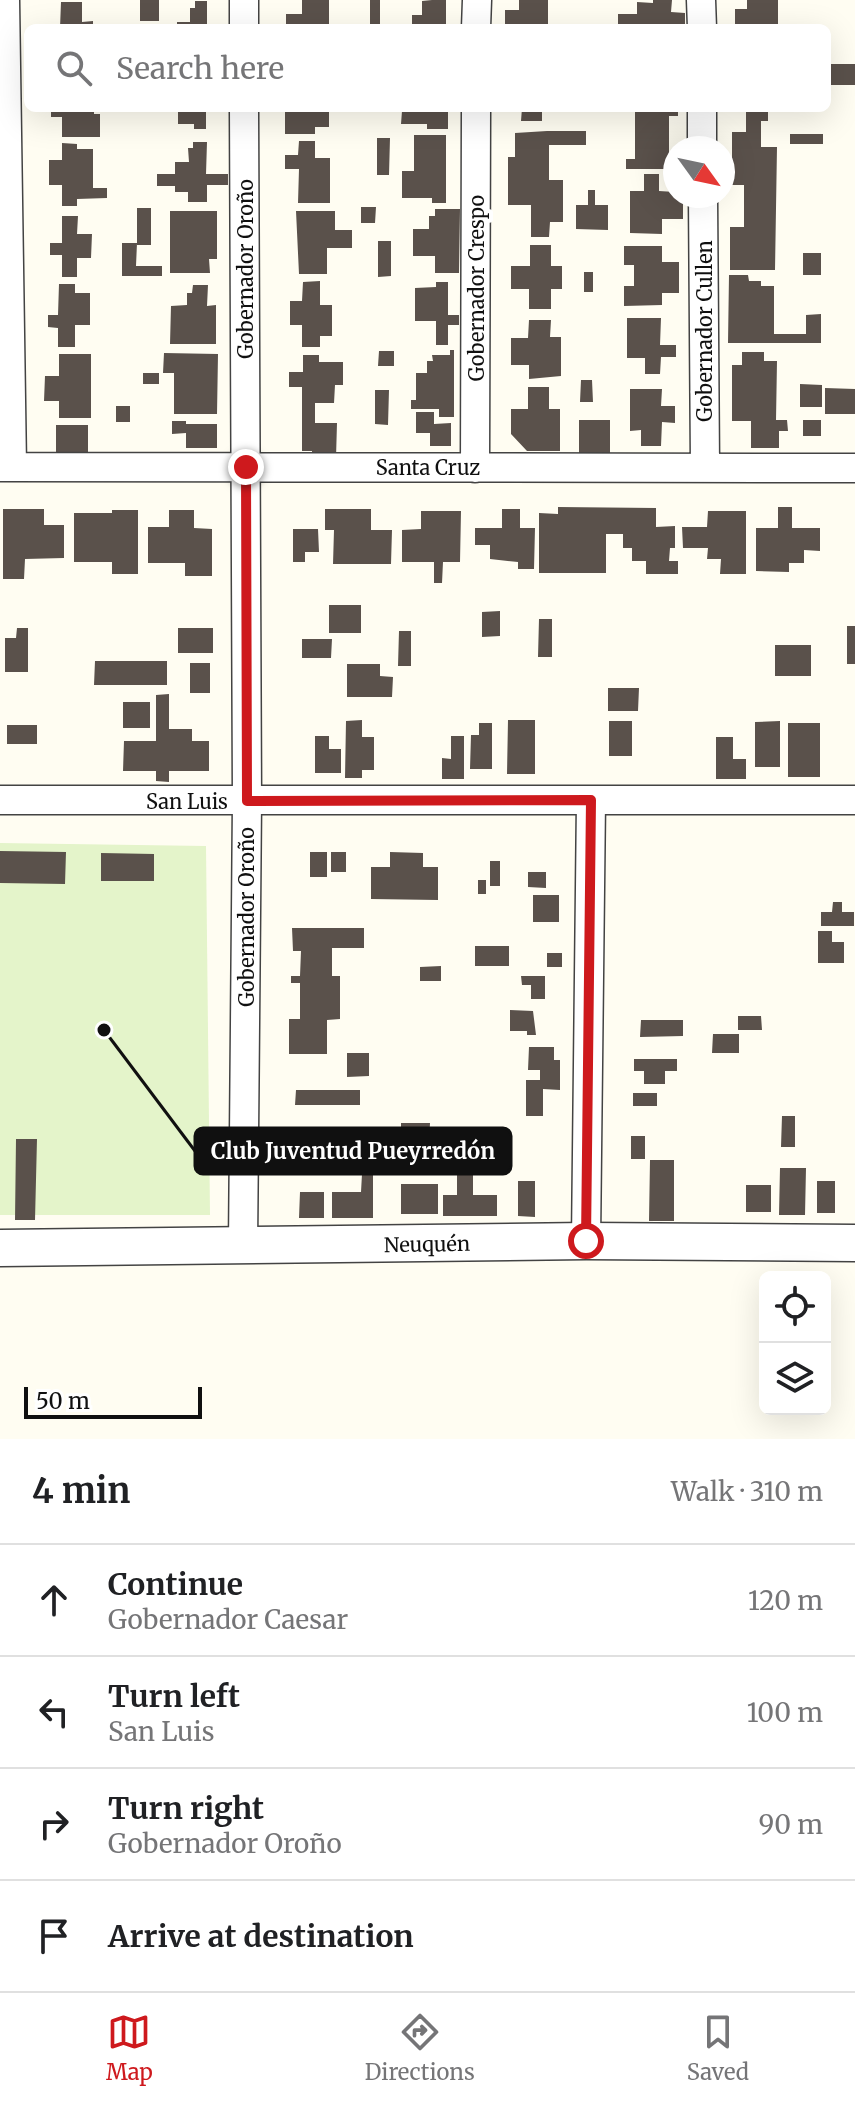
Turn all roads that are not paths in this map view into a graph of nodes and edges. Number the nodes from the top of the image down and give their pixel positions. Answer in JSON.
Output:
{"nodes":[{"id":1,"x":5,"y":0,"type":"edge"},
{"id":2,"x":244,"y":0,"type":"edge"},
{"id":3,"x":477,"y":0,"type":"edge"},
{"id":4,"x":701,"y":0,"type":"edge"},
{"id":5,"x":244,"y":24,"type":"edge"},
{"id":6,"x":476,"y":24,"type":"edge"},
{"id":7,"x":702,"y":24,"type":"edge"},
{"id":8,"x":244,"y":112,"type":"edge"},
{"id":9,"x":476,"y":112,"type":"edge"},
{"id":10,"x":702,"y":112,"type":"edge"},
{"id":11,"x":702,"y":136,"type":"edge"},
{"id":12,"x":703,"y":208,"type":"edge"},
{"id":13,"x":705,"y":466,"type":"junction"},
{"id":14,"x":6,"y":467,"type":"edge"},
{"id":15,"x":246,"y":467,"type":"junction"},
{"id":16,"x":475,"y":468,"type":"junction"},
{"id":17,"x":855,"y":468,"type":"edge"},
{"id":18,"x":0,"y":800,"type":"edge"},
{"id":19,"x":591,"y":800,"type":"junction"},
{"id":20,"x":855,"y":800,"type":"edge"},
{"id":21,"x":247,"y":801,"type":"junction"},
{"id":22,"x":586,"y":1241,"type":"junction"},
{"id":23,"x":855,"y":1243,"type":"edge"},
{"id":24,"x":243,"y":1247,"type":"junction"},
{"id":25,"x":0,"y":1248,"type":"edge"}],
"edges":[{"from":1,"to":14,"type":"street"},
{"from":2,"to":5,"type":"street"},
{"from":3,"to":6,"type":"street"},
{"from":4,"to":7,"type":"street"},
{"from":8,"to":15,"type":"street","name":"Gobernador Oroño"},
{"from":9,"to":16,"type":"street","name":"Gobernador Crespo"},
{"from":10,"to":11,"type":"street"},
{"from":12,"to":13,"type":"street","name":"Gobernador Cullen"},
{"from":13,"to":16,"type":"street","name":"Santa Cruz"},
{"from":13,"to":17,"type":"street","name":"Santa Cruz"},
{"from":14,"to":15,"type":"street","name":"Santa Cruz"},
{"from":15,"to":16,"type":"street","name":"Santa Cruz"},
{"from":15,"to":21,"type":"street","name":"Gobernador Oroño"},
{"from":18,"to":21,"type":"street","name":"San Luis"},
{"from":19,"to":20,"type":"street","name":"San Luis"},
{"from":19,"to":21,"type":"street","name":"San Luis"},
{"from":19,"to":22,"type":"street"},
{"from":21,"to":24,"type":"street","name":"Gobernador Oroño"},
{"from":22,"to":23,"type":"street","name":"Neuquén"},
{"from":22,"to":24,"type":"street","name":"Neuquén"},
{"from":24,"to":25,"type":"street","name":"Neuquén"}]}
